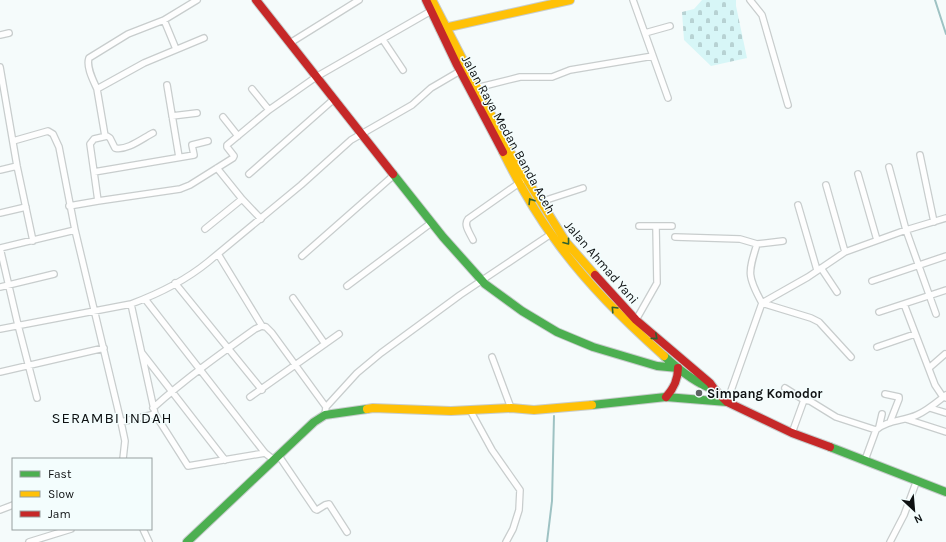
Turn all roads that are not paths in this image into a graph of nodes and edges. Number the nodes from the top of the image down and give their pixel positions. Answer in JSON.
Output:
{"nodes":[{"id":1,"x":197,"y":0,"type":"edge"},
{"id":2,"x":256,"y":0,"type":"edge"},
{"id":3,"x":359,"y":0,"type":"edge"},
{"id":4,"x":426,"y":0,"type":"edge"},
{"id":5,"x":432,"y":0,"type":"edge"},
{"id":6,"x":570,"y":0,"type":"edge"},
{"id":7,"x":633,"y":0,"type":"edge"},
{"id":8,"x":750,"y":0,"type":"edge"},
{"id":9,"x":431,"y":11,"type":"junction"},
{"id":10,"x":164,"y":20,"type":"junction"},
{"id":11,"x":670,"y":26,"type":"dead end"},
{"id":12,"x":442,"y":28,"type":"junction"},
{"id":13,"x":9,"y":33,"type":"dead end"},
{"id":14,"x":645,"y":33,"type":"junction"},
{"id":15,"x":0,"y":35,"type":"edge"},
{"id":16,"x":204,"y":38,"type":"dead end"},
{"id":17,"x":383,"y":40,"type":"junction"},
{"id":18,"x":290,"y":43,"type":"junction"},
{"id":19,"x":176,"y":49,"type":"junction"},
{"id":20,"x":653,"y":56,"type":"junction"},
{"id":21,"x":0,"y":68,"type":"edge"},
{"id":22,"x":403,"y":70,"type":"dead end"},
{"id":23,"x":460,"y":71,"type":"junction"},
{"id":24,"x":316,"y":77,"type":"junction"},
{"id":25,"x":167,"y":85,"type":"dead end"},
{"id":26,"x":476,"y":88,"type":"junction"},
{"id":27,"x":97,"y":89,"type":"junction"},
{"id":28,"x":252,"y":89,"type":"dead end"},
{"id":29,"x":668,"y":98,"type":"dead end"},
{"id":30,"x":334,"y":99,"type":"junction"},
{"id":31,"x":788,"y":105,"type":"dead end"},
{"id":32,"x":269,"y":110,"type":"junction"},
{"id":33,"x":196,"y":113,"type":"dead end"},
{"id":34,"x":172,"y":116,"type":"junction"},
{"id":35,"x":223,"y":117,"type":"dead end"},
{"id":36,"x":153,"y":132,"type":"dead end"},
{"id":37,"x":362,"y":133,"type":"junction"},
{"id":38,"x":105,"y":136,"type":"junction"},
{"id":39,"x":238,"y":136,"type":"junction"},
{"id":40,"x":13,"y":141,"type":"junction"},
{"id":41,"x":208,"y":141,"type":"dead end"},
{"id":42,"x":920,"y":155,"type":"dead end"},
{"id":43,"x":179,"y":157,"type":"junction"},
{"id":44,"x":17,"y":166,"type":"junction"},
{"id":45,"x":889,"y":167,"type":"dead end"},
{"id":46,"x":217,"y":168,"type":"junction"},
{"id":47,"x":0,"y":170,"type":"edge"},
{"id":48,"x":94,"y":172,"type":"junction"},
{"id":49,"x":249,"y":174,"type":"dead end"},
{"id":50,"x":858,"y":174,"type":"dead end"},
{"id":51,"x":394,"y":175,"type":"junction"},
{"id":52,"x":522,"y":181,"type":"junction"},
{"id":53,"x":826,"y":185,"type":"dead end"},
{"id":54,"x":583,"y":188,"type":"dead end"},
{"id":55,"x":242,"y":199,"type":"junction"},
{"id":56,"x":98,"y":201,"type":"junction"},
{"id":57,"x":540,"y":202,"type":"junction"},
{"id":58,"x":798,"y":205,"type":"dead end"},
{"id":59,"x":69,"y":206,"type":"junction"},
{"id":60,"x":26,"y":207,"type":"junction"},
{"id":61,"x":0,"y":213,"type":"edge"},
{"id":62,"x":946,"y":218,"type":"edge"},
{"id":63,"x":261,"y":219,"type":"junction"},
{"id":64,"x":934,"y":222,"type":"junction"},
{"id":65,"x":431,"y":223,"type":"junction"},
{"id":66,"x":639,"y":226,"type":"dead end"},
{"id":67,"x":656,"y":226,"type":"junction"},
{"id":68,"x":672,"y":226,"type":"dead end"},
{"id":69,"x":205,"y":229,"type":"dead end"},
{"id":70,"x":75,"y":230,"type":"junction"},
{"id":71,"x":906,"y":230,"type":"junction"},
{"id":72,"x":552,"y":234,"type":"junction"},
{"id":73,"x":675,"y":237,"type":"dead end"},
{"id":74,"x":473,"y":240,"type":"dead end"},
{"id":75,"x":877,"y":240,"type":"junction"},
{"id":76,"x":33,"y":241,"type":"junction"},
{"id":77,"x":783,"y":241,"type":"dead end"},
{"id":78,"x":757,"y":244,"type":"junction"},
{"id":79,"x":0,"y":248,"type":"edge"},
{"id":80,"x":845,"y":252,"type":"junction"},
{"id":81,"x":218,"y":254,"type":"junction"},
{"id":82,"x":302,"y":256,"type":"dead end"},
{"id":83,"x":946,"y":256,"type":"edge"},
{"id":84,"x":919,"y":265,"type":"junction"},
{"id":85,"x":819,"y":269,"type":"junction"},
{"id":86,"x":54,"y":274,"type":"dead end"},
{"id":87,"x":482,"y":281,"type":"junction"},
{"id":88,"x":872,"y":281,"type":"dead end"},
{"id":89,"x":175,"y":283,"type":"junction"},
{"id":90,"x":8,"y":285,"type":"junction"},
{"id":91,"x":347,"y":286,"type":"dead end"},
{"id":92,"x":0,"y":287,"type":"edge"},
{"id":93,"x":946,"y":290,"type":"edge"},
{"id":94,"x":837,"y":292,"type":"dead end"},
{"id":95,"x":929,"y":295,"type":"junction"},
{"id":96,"x":293,"y":298,"type":"dead end"},
{"id":97,"x":145,"y":299,"type":"junction"},
{"id":98,"x":762,"y":303,"type":"junction"},
{"id":99,"x":131,"y":304,"type":"junction"},
{"id":100,"x":904,"y":304,"type":"junction"},
{"id":101,"x":95,"y":310,"type":"junction"},
{"id":102,"x":879,"y":312,"type":"dead end"},
{"id":103,"x":936,"y":314,"type":"dead end"},
{"id":104,"x":636,"y":320,"type":"junction"},
{"id":105,"x":18,"y":325,"type":"junction"},
{"id":106,"x":262,"y":326,"type":"junction"},
{"id":107,"x":0,"y":329,"type":"edge"},
{"id":108,"x":339,"y":334,"type":"dead end"},
{"id":109,"x":915,"y":334,"type":"junction"},
{"id":110,"x":325,"y":344,"type":"junction"},
{"id":111,"x":877,"y":347,"type":"dead end"},
{"id":112,"x":104,"y":348,"type":"junction"},
{"id":113,"x":228,"y":348,"type":"junction"},
{"id":114,"x":140,"y":350,"type":"junction"},
{"id":115,"x":945,"y":354,"type":"edge"},
{"id":116,"x":492,"y":356,"type":"dead end"},
{"id":117,"x":851,"y":357,"type":"dead end"},
{"id":118,"x":28,"y":365,"type":"junction"},
{"id":119,"x":295,"y":365,"type":"junction"},
{"id":120,"x":678,"y":368,"type":"junction"},
{"id":121,"x":929,"y":368,"type":"junction"},
{"id":122,"x":200,"y":369,"type":"junction"},
{"id":123,"x":0,"y":372,"type":"edge"},
{"id":124,"x":785,"y":388,"type":"dead end"},
{"id":125,"x":262,"y":390,"type":"junction"},
{"id":126,"x":715,"y":390,"type":"junction"},
{"id":127,"x":172,"y":391,"type":"junction"},
{"id":128,"x":885,"y":394,"type":"dead end"},
{"id":129,"x":250,"y":397,"type":"dead end"},
{"id":130,"x":945,"y":397,"type":"edge"},
{"id":131,"x":37,"y":398,"type":"dead end"},
{"id":132,"x":666,"y":398,"type":"junction"},
{"id":133,"x":804,"y":400,"type":"junction"},
{"id":134,"x":727,"y":402,"type":"junction"},
{"id":135,"x":153,"y":408,"type":"junction"},
{"id":136,"x":511,"y":408,"type":"junction"},
{"id":137,"x":930,"y":408,"type":"junction"},
{"id":138,"x":470,"y":410,"type":"junction"},
{"id":139,"x":326,"y":411,"type":"junction"},
{"id":140,"x":946,"y":413,"type":"edge"},
{"id":141,"x":155,"y":414,"type":"junction"},
{"id":142,"x":882,"y":414,"type":"dead end"},
{"id":143,"x":906,"y":419,"type":"junction"},
{"id":144,"x":121,"y":422,"type":"junction"},
{"id":145,"x":890,"y":422,"type":"junction"},
{"id":146,"x":877,"y":428,"type":"junction"},
{"id":147,"x":946,"y":432,"type":"edge"},
{"id":148,"x":792,"y":433,"type":"junction"},
{"id":149,"x":265,"y":453,"type":"junction"},
{"id":150,"x":123,"y":458,"type":"edge"},
{"id":151,"x":277,"y":458,"type":"junction"},
{"id":152,"x":225,"y":460,"type":"junction"},
{"id":153,"x":866,"y":460,"type":"junction"},
{"id":154,"x":917,"y":480,"type":"junction"},
{"id":155,"x":946,"y":492,"type":"edge"},
{"id":156,"x":12,"y":505,"type":"edge"},
{"id":157,"x":0,"y":510,"type":"edge"},
{"id":158,"x":68,"y":530,"type":"edge"},
{"id":159,"x":143,"y":530,"type":"edge"},
{"id":160,"x":347,"y":532,"type":"dead end"},
{"id":161,"x":29,"y":542,"type":"edge"},
{"id":162,"x":149,"y":542,"type":"edge"},
{"id":163,"x":187,"y":542,"type":"edge"},
{"id":164,"x":506,"y":542,"type":"edge"},
{"id":165,"x":890,"y":542,"type":"edge"}],
"edges":[{"from":1,"to":10,"type":"street"},
{"from":2,"to":18,"type":"main road"},
{"from":3,"to":18,"type":"street"},
{"from":4,"to":9,"type":"main road","name":"Jalan Raya Medan Banda Aceh"},
{"from":5,"to":12,"type":"main road","name":"Jalan Ahmad Yani"},
{"from":6,"to":12,"type":"main road"},
{"from":7,"to":14,"type":"street"},
{"from":8,"to":31,"type":"street"},
{"from":9,"to":12,"type":"main road","name":"Jalan Raya Medan Banda Aceh"},
{"from":9,"to":17,"type":"street"},
{"from":10,"to":19,"type":"street"},
{"from":10,"to":27,"type":"street"},
{"from":11,"to":14,"type":"street"},
{"from":12,"to":23,"type":"main road","name":"Jalan Raya Medan Banda Aceh"},
{"from":12,"to":26,"type":"main road","name":"Jalan Ahmad Yani"},
{"from":13,"to":15,"type":"street"},
{"from":14,"to":20,"type":"street"},
{"from":16,"to":19,"type":"street"},
{"from":17,"to":22,"type":"street"},
{"from":17,"to":24,"type":"street"},
{"from":18,"to":24,"type":"main road"},
{"from":19,"to":27,"type":"street"},
{"from":20,"to":26,"type":"street"},
{"from":20,"to":29,"type":"street"},
{"from":21,"to":40,"type":"street"},
{"from":23,"to":37,"type":"street"},
{"from":23,"to":52,"type":"main road","name":"Jalan Raya Medan Banda Aceh"},
{"from":24,"to":30,"type":"main road"},
{"from":24,"to":32,"type":"street"},
{"from":25,"to":34,"type":"street"},
{"from":26,"to":52,"type":"main road","name":"Jalan Ahmad Yani"},
{"from":27,"to":38,"type":"street"},
{"from":28,"to":32,"type":"street"},
{"from":30,"to":37,"type":"main road"},
{"from":30,"to":49,"type":"street"},
{"from":32,"to":39,"type":"street"},
{"from":33,"to":34,"type":"street"},
{"from":34,"to":43,"type":"street"},
{"from":35,"to":39,"type":"street"},
{"from":36,"to":38,"type":"street"},
{"from":37,"to":51,"type":"main road"},
{"from":37,"to":63,"type":"street"},
{"from":38,"to":48,"type":"street"},
{"from":39,"to":46,"type":"street"},
{"from":40,"to":44,"type":"street"},
{"from":40,"to":59,"type":"street"},
{"from":41,"to":43,"type":"street"},
{"from":42,"to":64,"type":"street"},
{"from":43,"to":48,"type":"street"},
{"from":44,"to":47,"type":"street"},
{"from":44,"to":60,"type":"street"},
{"from":45,"to":71,"type":"street"},
{"from":46,"to":55,"type":"street"},
{"from":46,"to":56,"type":"street"},
{"from":48,"to":56,"type":"street"},
{"from":50,"to":75,"type":"street"},
{"from":51,"to":65,"type":"main road"},
{"from":51,"to":82,"type":"street"},
{"from":52,"to":57,"type":"main road","name":"Jalan Ahmad Yani"},
{"from":72,"to":52,"type":"main road","name":"Jalan Raya Medan Banda Aceh","one_way":true},
{"from":52,"to":74,"type":"street"},
{"from":53,"to":80,"type":"street"},
{"from":54,"to":57,"type":"street"},
{"from":55,"to":63,"type":"street"},
{"from":55,"to":69,"type":"street"},
{"from":56,"to":59,"type":"street"},
{"from":57,"to":104,"type":"main road","name":"Jalan Ahmad Yani","one_way":true},
{"from":58,"to":85,"type":"street"},
{"from":59,"to":70,"type":"street"},
{"from":60,"to":61,"type":"street"},
{"from":60,"to":76,"type":"street"},
{"from":62,"to":64,"type":"street"},
{"from":63,"to":81,"type":"street"},
{"from":64,"to":71,"type":"street"},
{"from":65,"to":87,"type":"main road"},
{"from":65,"to":91,"type":"street"},
{"from":66,"to":67,"type":"street"},
{"from":67,"to":68,"type":"street"},
{"from":67,"to":104,"type":"street"},
{"from":70,"to":76,"type":"street"},
{"from":70,"to":101,"type":"street"},
{"from":71,"to":75,"type":"street"},
{"from":71,"to":84,"type":"street"},
{"from":72,"to":87,"type":"street"},
{"from":120,"to":72,"type":"main road","name":"Jalan Raya Medan Banda Aceh","one_way":true},
{"from":73,"to":78,"type":"street"},
{"from":75,"to":80,"type":"street"},
{"from":76,"to":79,"type":"street"},
{"from":77,"to":78,"type":"street"},
{"from":78,"to":98,"type":"street"},
{"from":79,"to":90,"type":"street"},
{"from":80,"to":85,"type":"street"},
{"from":81,"to":89,"type":"street"},
{"from":81,"to":106,"type":"street"},
{"from":83,"to":84,"type":"street"},
{"from":84,"to":88,"type":"street"},
{"from":84,"to":95,"type":"street"},
{"from":85,"to":94,"type":"street"},
{"from":85,"to":98,"type":"street"},
{"from":86,"to":90,"type":"street"},
{"from":87,"to":120,"type":"main road"},
{"from":87,"to":139,"type":"street"},
{"from":89,"to":97,"type":"street"},
{"from":89,"to":113,"type":"street"},
{"from":90,"to":92,"type":"street"},
{"from":90,"to":105,"type":"street"},
{"from":93,"to":95,"type":"street"},
{"from":95,"to":100,"type":"street"},
{"from":95,"to":103,"type":"street"},
{"from":96,"to":110,"type":"street"},
{"from":97,"to":99,"type":"street"},
{"from":97,"to":122,"type":"street"},
{"from":98,"to":117,"type":"street"},
{"from":98,"to":134,"type":"street"},
{"from":99,"to":101,"type":"street"},
{"from":99,"to":114,"type":"street"},
{"from":100,"to":102,"type":"street"},
{"from":100,"to":109,"type":"street"},
{"from":101,"to":105,"type":"street"},
{"from":101,"to":112,"type":"street"},
{"from":104,"to":126,"type":"main road","name":"Jalan Ahmad Yani","one_way":true},
{"from":105,"to":107,"type":"street"},
{"from":105,"to":118,"type":"street"},
{"from":106,"to":113,"type":"street"},
{"from":106,"to":119,"type":"street"},
{"from":108,"to":110,"type":"street"},
{"from":109,"to":111,"type":"street"},
{"from":109,"to":121,"type":"street"},
{"from":110,"to":119,"type":"street"},
{"from":112,"to":118,"type":"street"},
{"from":112,"to":144,"type":"street"},
{"from":113,"to":122,"type":"street"},
{"from":113,"to":125,"type":"street"},
{"from":114,"to":127,"type":"street"},
{"from":114,"to":135,"type":"street"},
{"from":115,"to":121,"type":"street"},
{"from":116,"to":136,"type":"street"},
{"from":118,"to":123,"type":"street"},
{"from":118,"to":131,"type":"street"},
{"from":119,"to":125,"type":"street"},
{"from":119,"to":139,"type":"street"},
{"from":120,"to":126,"type":"main road","name":"Jalan Raya Medan Banda Aceh"},
{"from":120,"to":132,"type":"main road"},
{"from":121,"to":130,"type":"street"},
{"from":122,"to":127,"type":"street"},
{"from":122,"to":149,"type":"street"},
{"from":124,"to":133,"type":"street"},
{"from":125,"to":129,"type":"street"},
{"from":126,"to":134,"type":"main road","name":"Jalan Raya Medan Banda Aceh"},
{"from":127,"to":135,"type":"street"},
{"from":127,"to":152,"type":"street"},
{"from":128,"to":145,"type":"street"},
{"from":130,"to":137,"type":"street"},
{"from":132,"to":134,"type":"main road"},
{"from":132,"to":136,"type":"main road"},
{"from":133,"to":146,"type":"street"},
{"from":133,"to":148,"type":"street"},
{"from":134,"to":148,"type":"main road","name":"Jalan Raya Medan Banda Aceh"},
{"from":135,"to":141,"type":"street"},
{"from":136,"to":138,"type":"main road"},
{"from":137,"to":140,"type":"street"},
{"from":137,"to":143,"type":"street"},
{"from":138,"to":139,"type":"main road"},
{"from":138,"to":164,"type":"street"},
{"from":139,"to":151,"type":"main road"},
{"from":141,"to":144,"type":"street"},
{"from":141,"to":152,"type":"street"},
{"from":142,"to":146,"type":"street"},
{"from":143,"to":145,"type":"street"},
{"from":143,"to":147,"type":"street"},
{"from":144,"to":150,"type":"street"},
{"from":145,"to":146,"type":"street"},
{"from":146,"to":153,"type":"street"},
{"from":148,"to":153,"type":"main road","name":"Jalan Raya Medan Banda Aceh"},
{"from":149,"to":151,"type":"street"},
{"from":149,"to":152,"type":"street"},
{"from":151,"to":160,"type":"street"},
{"from":151,"to":163,"type":"main road"},
{"from":153,"to":154,"type":"main road","name":"Jalan Raya Medan Banda Aceh"},
{"from":154,"to":155,"type":"main road","name":"Jalan Raya Medan Banda Aceh"},
{"from":154,"to":165,"type":"street"},
{"from":156,"to":157,"type":"street"},
{"from":158,"to":161,"type":"street"},
{"from":159,"to":162,"type":"street"}]}
